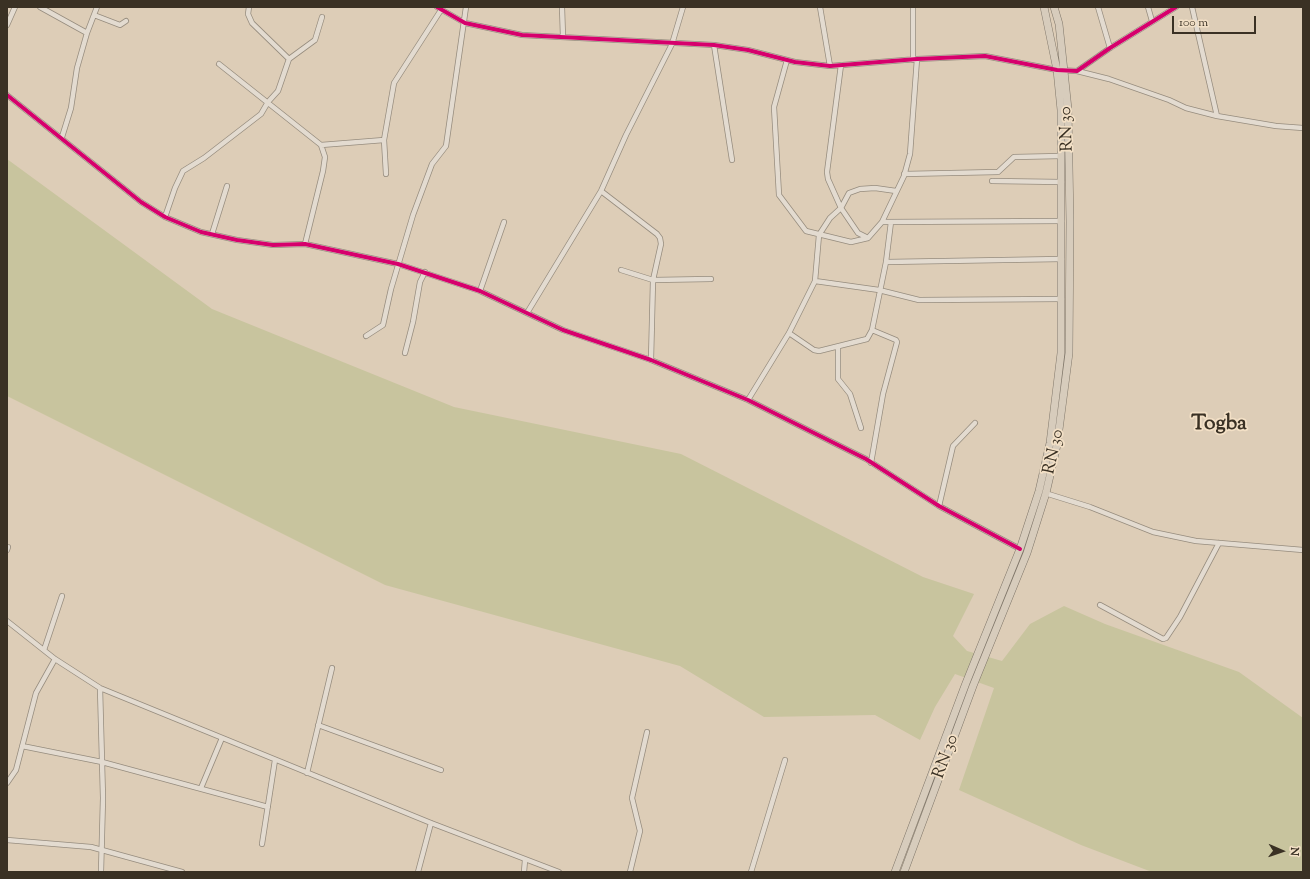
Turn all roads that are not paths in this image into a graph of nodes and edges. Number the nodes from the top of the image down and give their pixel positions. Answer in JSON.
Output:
{"nodes":[{"id":1,"x":14,"y":7,"type":"edge"},
{"id":2,"x":40,"y":7,"type":"edge"},
{"id":3,"x":97,"y":7,"type":"edge"},
{"id":4,"x":249,"y":7,"type":"edge"},
{"id":5,"x":466,"y":7,"type":"edge"},
{"id":6,"x":562,"y":7,"type":"edge"},
{"id":7,"x":683,"y":7,"type":"edge"},
{"id":8,"x":820,"y":7,"type":"edge"},
{"id":9,"x":913,"y":7,"type":"edge"},
{"id":10,"x":1044,"y":7,"type":"edge"},
{"id":11,"x":1054,"y":7,"type":"edge"},
{"id":12,"x":1098,"y":7,"type":"edge"},
{"id":13,"x":1148,"y":7,"type":"edge"},
{"id":14,"x":1176,"y":7,"type":"edge"},
{"id":15,"x":1192,"y":7,"type":"edge"},
{"id":16,"x":439,"y":8,"type":"edge"},
{"id":17,"x":94,"y":15,"type":"junction"},
{"id":18,"x":322,"y":17,"type":"dead end"},
{"id":19,"x":1152,"y":21,"type":"junction"},
{"id":20,"x":126,"y":22,"type":"dead end"},
{"id":21,"x":465,"y":23,"type":"junction"},
{"id":22,"x":7,"y":25,"type":"edge"},
{"id":23,"x":87,"y":33,"type":"junction"},
{"id":24,"x":563,"y":37,"type":"junction"},
{"id":25,"x":672,"y":44,"type":"junction"},
{"id":26,"x":714,"y":46,"type":"junction"},
{"id":27,"x":1110,"y":48,"type":"junction"},
{"id":28,"x":289,"y":59,"type":"junction"},
{"id":29,"x":915,"y":59,"type":"junction"},
{"id":30,"x":787,"y":60,"type":"junction"},
{"id":31,"x":219,"y":64,"type":"dead end"},
{"id":32,"x":830,"y":66,"type":"junction"},
{"id":33,"x":841,"y":66,"type":"junction"},
{"id":34,"x":1061,"y":70,"type":"junction"},
{"id":35,"x":1077,"y":72,"type":"junction"},
{"id":36,"x":7,"y":95,"type":"edge"},
{"id":37,"x":268,"y":102,"type":"junction"},
{"id":38,"x":1217,"y":116,"type":"junction"},
{"id":39,"x":1303,"y":128,"type":"edge"},
{"id":40,"x":62,"y":137,"type":"junction"},
{"id":41,"x":384,"y":140,"type":"junction"},
{"id":42,"x":321,"y":145,"type":"junction"},
{"id":43,"x":1061,"y":156,"type":"junction"},
{"id":44,"x":732,"y":160,"type":"dead end"},
{"id":45,"x":386,"y":174,"type":"dead end"},
{"id":46,"x":904,"y":174,"type":"junction"},
{"id":47,"x":992,"y":181,"type":"dead end"},
{"id":48,"x":1062,"y":182,"type":"junction"},
{"id":49,"x":227,"y":186,"type":"dead end"},
{"id":50,"x":601,"y":191,"type":"junction"},
{"id":51,"x":896,"y":191,"type":"junction"},
{"id":52,"x":841,"y":208,"type":"junction"},
{"id":53,"x":165,"y":218,"type":"junction"},
{"id":54,"x":1062,"y":221,"type":"junction"},
{"id":55,"x":504,"y":222,"type":"dead end"},
{"id":56,"x":882,"y":222,"type":"junction"},
{"id":57,"x":891,"y":222,"type":"junction"},
{"id":58,"x":212,"y":234,"type":"junction"},
{"id":59,"x":819,"y":235,"type":"junction"},
{"id":60,"x":868,"y":238,"type":"junction"},
{"id":61,"x":305,"y":244,"type":"junction"},
{"id":62,"x":1062,"y":259,"type":"junction"},
{"id":63,"x":886,"y":262,"type":"junction"},
{"id":64,"x":398,"y":264,"type":"junction"},
{"id":65,"x":621,"y":270,"type":"dead end"},
{"id":66,"x":425,"y":272,"type":"junction"},
{"id":67,"x":711,"y":279,"type":"dead end"},
{"id":68,"x":652,"y":280,"type":"junction"},
{"id":69,"x":815,"y":281,"type":"junction"},
{"id":70,"x":879,"y":290,"type":"junction"},
{"id":71,"x":480,"y":291,"type":"junction"},
{"id":72,"x":1062,"y":298,"type":"junction"},
{"id":73,"x":527,"y":313,"type":"junction"},
{"id":74,"x":872,"y":330,"type":"junction"},
{"id":75,"x":789,"y":333,"type":"junction"},
{"id":76,"x":366,"y":336,"type":"dead end"},
{"id":77,"x":838,"y":347,"type":"junction"},
{"id":78,"x":404,"y":352,"type":"dead end"},
{"id":79,"x":651,"y":360,"type":"junction"},
{"id":80,"x":748,"y":400,"type":"junction"},
{"id":81,"x":975,"y":422,"type":"dead end"},
{"id":82,"x":861,"y":428,"type":"dead end"},
{"id":83,"x":871,"y":463,"type":"junction"},
{"id":84,"x":1042,"y":492,"type":"junction"},
{"id":85,"x":940,"y":506,"type":"junction"},
{"id":86,"x":1219,"y":543,"type":"junction"},
{"id":87,"x":1020,"y":549,"type":"junction"},
{"id":88,"x":1303,"y":550,"type":"edge"},
{"id":89,"x":62,"y":596,"type":"dead end"},
{"id":90,"x":1100,"y":605,"type":"dead end"},
{"id":91,"x":7,"y":621,"type":"edge"},
{"id":92,"x":44,"y":650,"type":"junction"},
{"id":93,"x":55,"y":659,"type":"junction"},
{"id":94,"x":332,"y":668,"type":"dead end"},
{"id":95,"x":100,"y":688,"type":"junction"},
{"id":96,"x":318,"y":725,"type":"junction"},
{"id":97,"x":647,"y":732,"type":"dead end"},
{"id":98,"x":222,"y":738,"type":"junction"},
{"id":99,"x":22,"y":746,"type":"junction"},
{"id":100,"x":275,"y":760,"type":"junction"},
{"id":101,"x":786,"y":760,"type":"dead end"},
{"id":102,"x":102,"y":762,"type":"junction"},
{"id":103,"x":441,"y":770,"type":"dead end"},
{"id":104,"x":307,"y":773,"type":"junction"},
{"id":105,"x":7,"y":784,"type":"edge"},
{"id":106,"x":200,"y":788,"type":"junction"},
{"id":107,"x":268,"y":807,"type":"junction"},
{"id":108,"x":431,"y":823,"type":"junction"},
{"id":109,"x":7,"y":840,"type":"edge"},
{"id":110,"x":262,"y":844,"type":"dead end"},
{"id":111,"x":101,"y":848,"type":"junction"},
{"id":112,"x":525,"y":860,"type":"junction"},
{"id":113,"x":102,"y":872,"type":"edge"},
{"id":114,"x":182,"y":872,"type":"edge"},
{"id":115,"x":418,"y":872,"type":"edge"},
{"id":116,"x":524,"y":872,"type":"edge"},
{"id":117,"x":559,"y":872,"type":"edge"},
{"id":118,"x":630,"y":872,"type":"edge"},
{"id":119,"x":751,"y":872,"type":"edge"},
{"id":120,"x":895,"y":872,"type":"edge"},
{"id":121,"x":904,"y":872,"type":"edge"}],
"edges":[{"from":1,"to":22,"type":"street"},
{"from":2,"to":23,"type":"street"},
{"from":3,"to":17,"type":"street"},
{"from":4,"to":28,"type":"street"},
{"from":5,"to":21,"type":"street"},
{"from":6,"to":24,"type":"street"},
{"from":7,"to":25,"type":"street"},
{"from":8,"to":32,"type":"street"},
{"from":9,"to":29,"type":"street"},
{"from":10,"to":34,"type":"main road","number":"RN 30"},
{"from":11,"to":34,"type":"main road","name":"RN 30","number":"RN 30"},
{"from":12,"to":27,"type":"street"},
{"from":13,"to":19,"type":"street"},
{"from":14,"to":19,"type":"street"},
{"from":15,"to":38,"type":"street"},
{"from":16,"to":21,"type":"street"},
{"from":16,"to":41,"type":"street"},
{"from":17,"to":20,"type":"street"},
{"from":17,"to":23,"type":"street"},
{"from":18,"to":28,"type":"street"},
{"from":19,"to":27,"type":"street"},
{"from":21,"to":24,"type":"street"},
{"from":21,"to":64,"type":"street"},
{"from":23,"to":40,"type":"street"},
{"from":24,"to":25,"type":"street"},
{"from":25,"to":26,"type":"street"},
{"from":25,"to":50,"type":"street"},
{"from":26,"to":30,"type":"street"},
{"from":26,"to":44,"type":"street"},
{"from":27,"to":35,"type":"street"},
{"from":28,"to":37,"type":"street"},
{"from":29,"to":33,"type":"street"},
{"from":29,"to":34,"type":"street"},
{"from":29,"to":46,"type":"street"},
{"from":30,"to":32,"type":"street"},
{"from":30,"to":59,"type":"street"},
{"from":31,"to":37,"type":"street"},
{"from":32,"to":33,"type":"street"},
{"from":33,"to":52,"type":"street"},
{"from":34,"to":35,"type":"street"},
{"from":34,"to":43,"type":"main road","number":"RN 30"},
{"from":34,"to":84,"type":"main road","name":"RN 30","number":"RN 30"},
{"from":35,"to":38,"type":"street"},
{"from":36,"to":40,"type":"street"},
{"from":37,"to":42,"type":"street"},
{"from":37,"to":53,"type":"street"},
{"from":38,"to":39,"type":"street"},
{"from":40,"to":53,"type":"street"},
{"from":41,"to":42,"type":"street"},
{"from":41,"to":45,"type":"street"},
{"from":42,"to":61,"type":"street"},
{"from":43,"to":46,"type":"street"},
{"from":43,"to":48,"type":"main road","number":"RN 30"},
{"from":46,"to":51,"type":"street"},
{"from":47,"to":48,"type":"street"},
{"from":48,"to":54,"type":"main road","number":"RN 30"},
{"from":49,"to":58,"type":"street"},
{"from":50,"to":68,"type":"street"},
{"from":50,"to":73,"type":"street"},
{"from":51,"to":52,"type":"street"},
{"from":51,"to":56,"type":"street"},
{"from":52,"to":59,"type":"street"},
{"from":52,"to":60,"type":"street"},
{"from":53,"to":58,"type":"street"},
{"from":54,"to":57,"type":"street"},
{"from":54,"to":62,"type":"main road","number":"RN 30"},
{"from":55,"to":71,"type":"street"},
{"from":56,"to":57,"type":"street"},
{"from":56,"to":60,"type":"street"},
{"from":57,"to":63,"type":"street"},
{"from":58,"to":61,"type":"street"},
{"from":59,"to":60,"type":"street"},
{"from":59,"to":69,"type":"street"},
{"from":61,"to":64,"type":"street"},
{"from":62,"to":63,"type":"street"},
{"from":62,"to":72,"type":"main road","number":"RN 30"},
{"from":63,"to":70,"type":"street"},
{"from":64,"to":66,"type":"street"},
{"from":64,"to":76,"type":"street"},
{"from":65,"to":68,"type":"street"},
{"from":66,"to":71,"type":"street"},
{"from":66,"to":78,"type":"street"},
{"from":67,"to":68,"type":"street"},
{"from":68,"to":79,"type":"street"},
{"from":69,"to":70,"type":"street"},
{"from":69,"to":75,"type":"street"},
{"from":70,"to":72,"type":"street"},
{"from":70,"to":74,"type":"street"},
{"from":71,"to":73,"type":"street"},
{"from":72,"to":84,"type":"main road","number":"RN 30"},
{"from":73,"to":79,"type":"street"},
{"from":74,"to":77,"type":"street"},
{"from":74,"to":83,"type":"street"},
{"from":75,"to":77,"type":"street"},
{"from":75,"to":80,"type":"street"},
{"from":77,"to":82,"type":"street"},
{"from":79,"to":80,"type":"street"},
{"from":80,"to":83,"type":"street"},
{"from":81,"to":85,"type":"street"},
{"from":83,"to":85,"type":"street"},
{"from":84,"to":86,"type":"street"},
{"from":84,"to":87,"type":"main road","number":"RN 30"},
{"from":84,"to":121,"type":"main road","name":"RN 30","number":"RN 30"},
{"from":85,"to":87,"type":"street"},
{"from":86,"to":88,"type":"street"},
{"from":86,"to":90,"type":"street"},
{"from":87,"to":120,"type":"main road","number":"RN 30"},
{"from":89,"to":92,"type":"street"},
{"from":91,"to":92,"type":"street"},
{"from":92,"to":93,"type":"street"},
{"from":93,"to":95,"type":"street"},
{"from":93,"to":99,"type":"street"},
{"from":94,"to":96,"type":"street"},
{"from":95,"to":98,"type":"street"},
{"from":95,"to":102,"type":"street"},
{"from":96,"to":103,"type":"street"},
{"from":96,"to":104,"type":"street"},
{"from":97,"to":118,"type":"street"},
{"from":98,"to":100,"type":"street"},
{"from":98,"to":106,"type":"street"},
{"from":99,"to":102,"type":"street"},
{"from":99,"to":105,"type":"street"},
{"from":100,"to":104,"type":"street"},
{"from":100,"to":107,"type":"street"},
{"from":101,"to":119,"type":"street"},
{"from":102,"to":106,"type":"street"},
{"from":102,"to":111,"type":"street"},
{"from":104,"to":108,"type":"street"},
{"from":106,"to":107,"type":"street"},
{"from":107,"to":110,"type":"street"},
{"from":108,"to":112,"type":"street"},
{"from":108,"to":115,"type":"street"},
{"from":109,"to":111,"type":"street"},
{"from":111,"to":113,"type":"street"},
{"from":111,"to":114,"type":"street"},
{"from":112,"to":116,"type":"street"},
{"from":112,"to":117,"type":"street"}]}
